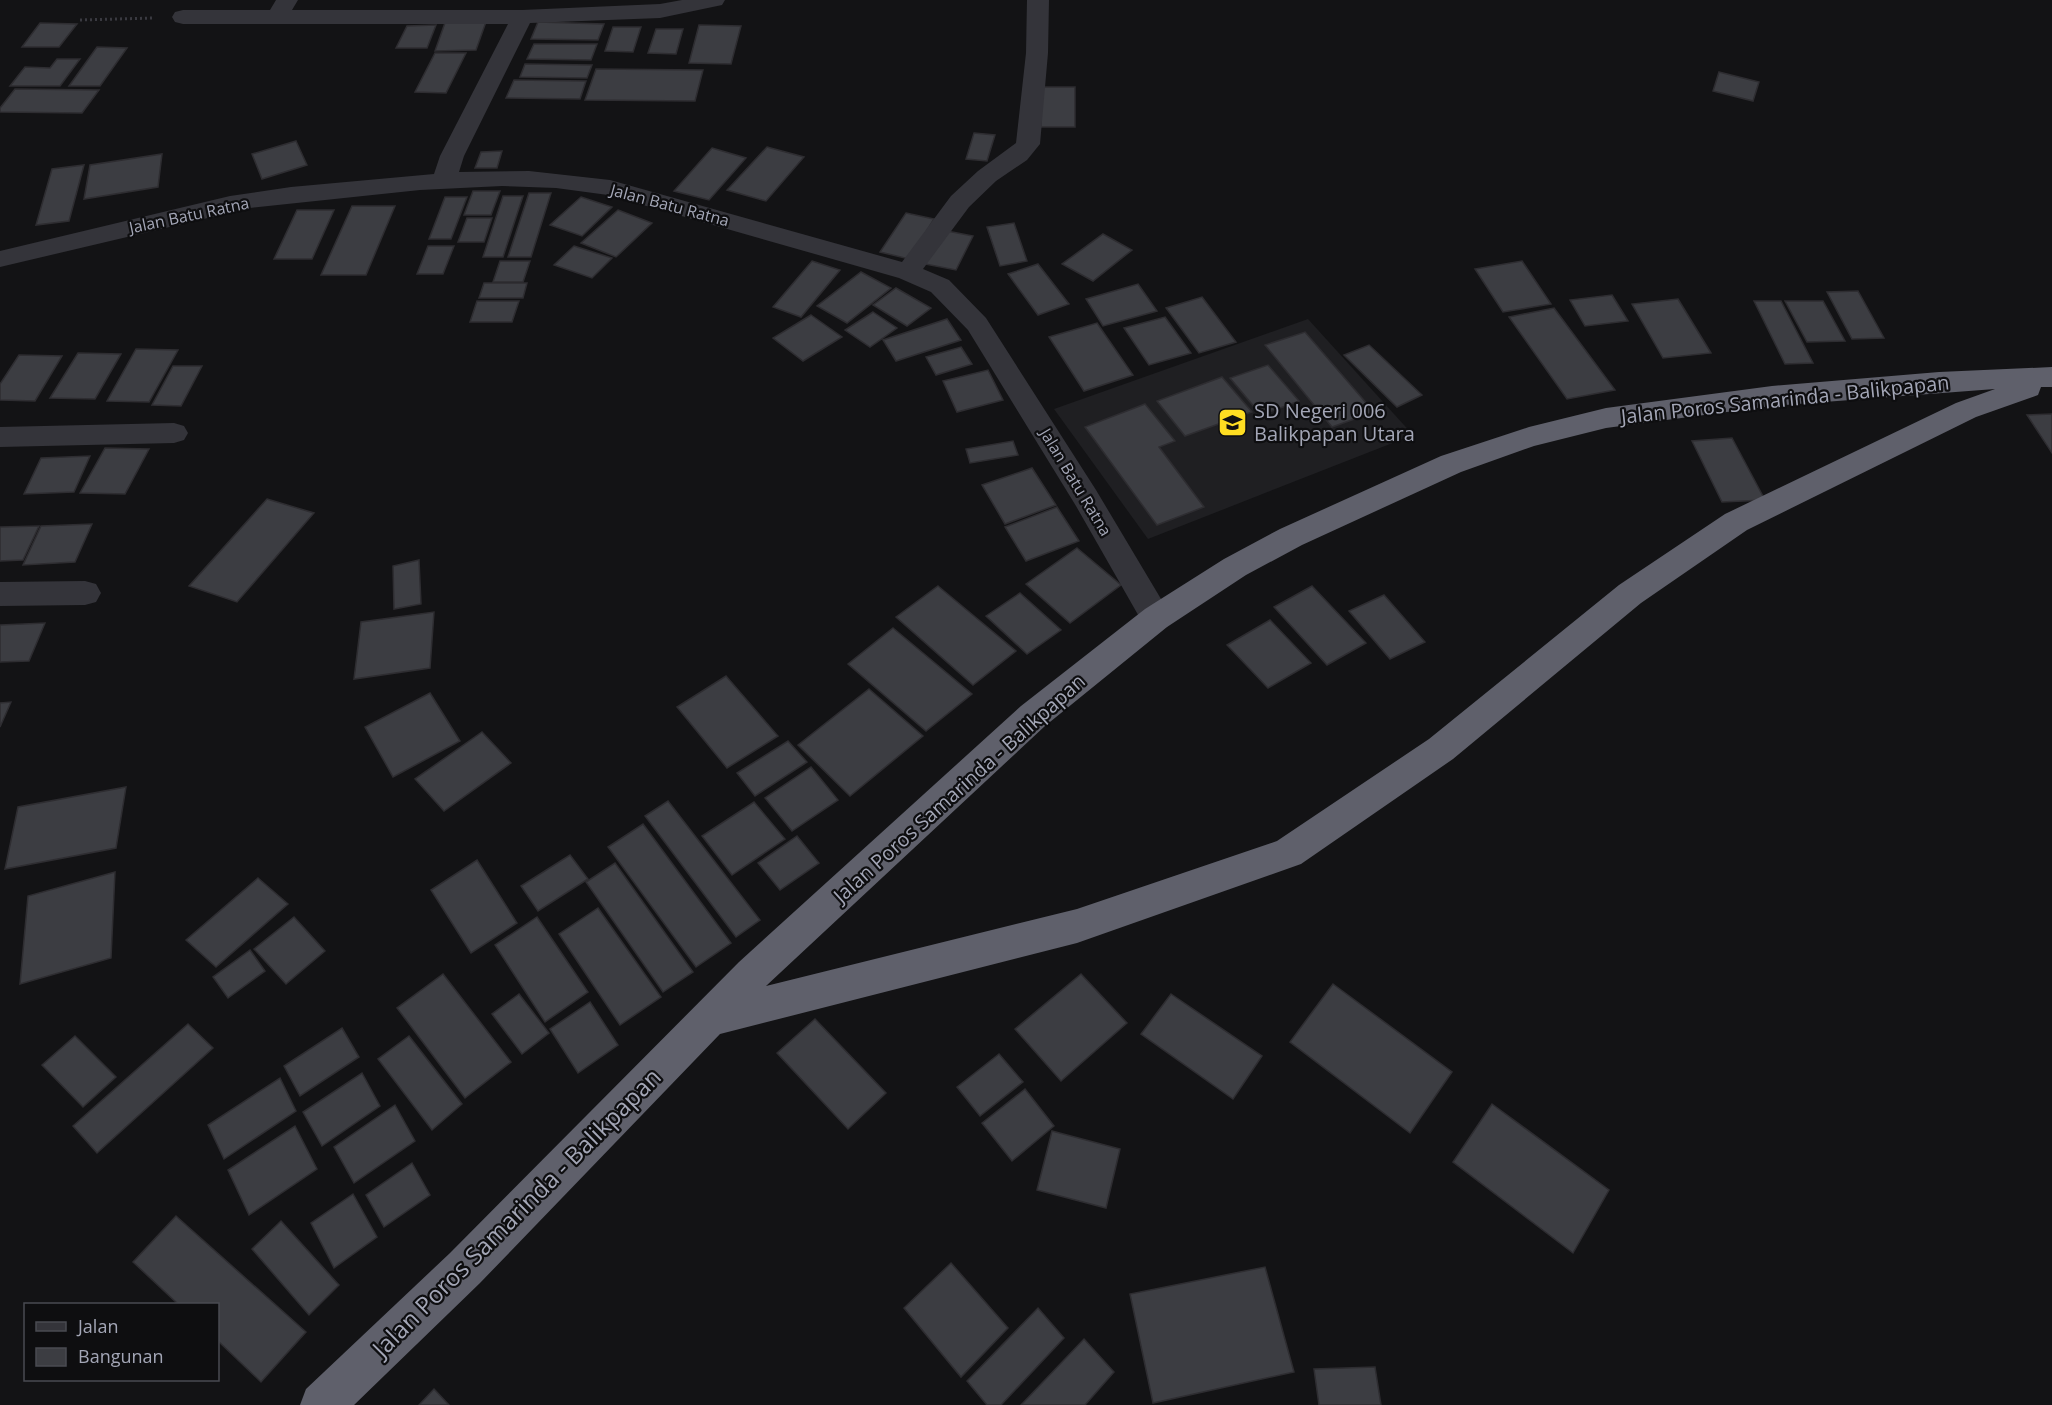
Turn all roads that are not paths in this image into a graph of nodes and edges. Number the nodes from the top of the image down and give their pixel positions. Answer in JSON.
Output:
{"nodes":[{"id":1,"x":714,"y":0,"type":"edge"},
{"id":2,"x":1038,"y":0,"type":"edge"},
{"id":3,"x":452,"y":8,"type":"edge"},
{"id":4,"x":282,"y":9,"type":"edge"},
{"id":5,"x":529,"y":9,"type":"edge"},
{"id":6,"x":183,"y":17,"type":"road end"},
{"id":7,"x":444,"y":180,"type":"junction"},
{"id":8,"x":0,"y":259,"type":"edge"},
{"id":9,"x":908,"y":272,"type":"junction"},
{"id":10,"x":2052,"y":378,"type":"edge"},
{"id":11,"x":174,"y":433,"type":"dead end"},
{"id":12,"x":0,"y":437,"type":"edge"},
{"id":13,"x":85,"y":593,"type":"dead end"},
{"id":14,"x":0,"y":594,"type":"edge"},
{"id":15,"x":1156,"y":618,"type":"junction"},
{"id":16,"x":709,"y":1018,"type":"junction"},
{"id":17,"x":322,"y":1405,"type":"edge"}],
"edges":[{"from":1,"to":5,"type":"street"},
{"from":2,"to":9,"type":"street"},
{"from":3,"to":4,"type":"street"},
{"from":3,"to":5,"type":"street"},
{"from":4,"to":6,"type":"street"},
{"from":5,"to":7,"type":"street"},
{"from":7,"to":8,"type":"street","name":"Jalan Batu Ratna"},
{"from":7,"to":9,"type":"street","name":"Jalan Batu Ratna"},
{"from":9,"to":15,"type":"street","name":"Jalan Batu Ratna"},
{"from":10,"to":15,"type":"highway","name":"Jalan Poros Samarinda - Balikpapan"},
{"from":10,"to":16,"type":"highway","name":"Jalan Poros Samarinda - Balikpapan"},
{"from":11,"to":12,"type":"street"},
{"from":13,"to":14,"type":"street"},
{"from":15,"to":16,"type":"highway","name":"Jalan Poros Samarinda - Balikpapan"},
{"from":16,"to":17,"type":"highway","name":"Jalan Poros Samarinda - Balikpapan"}]}
